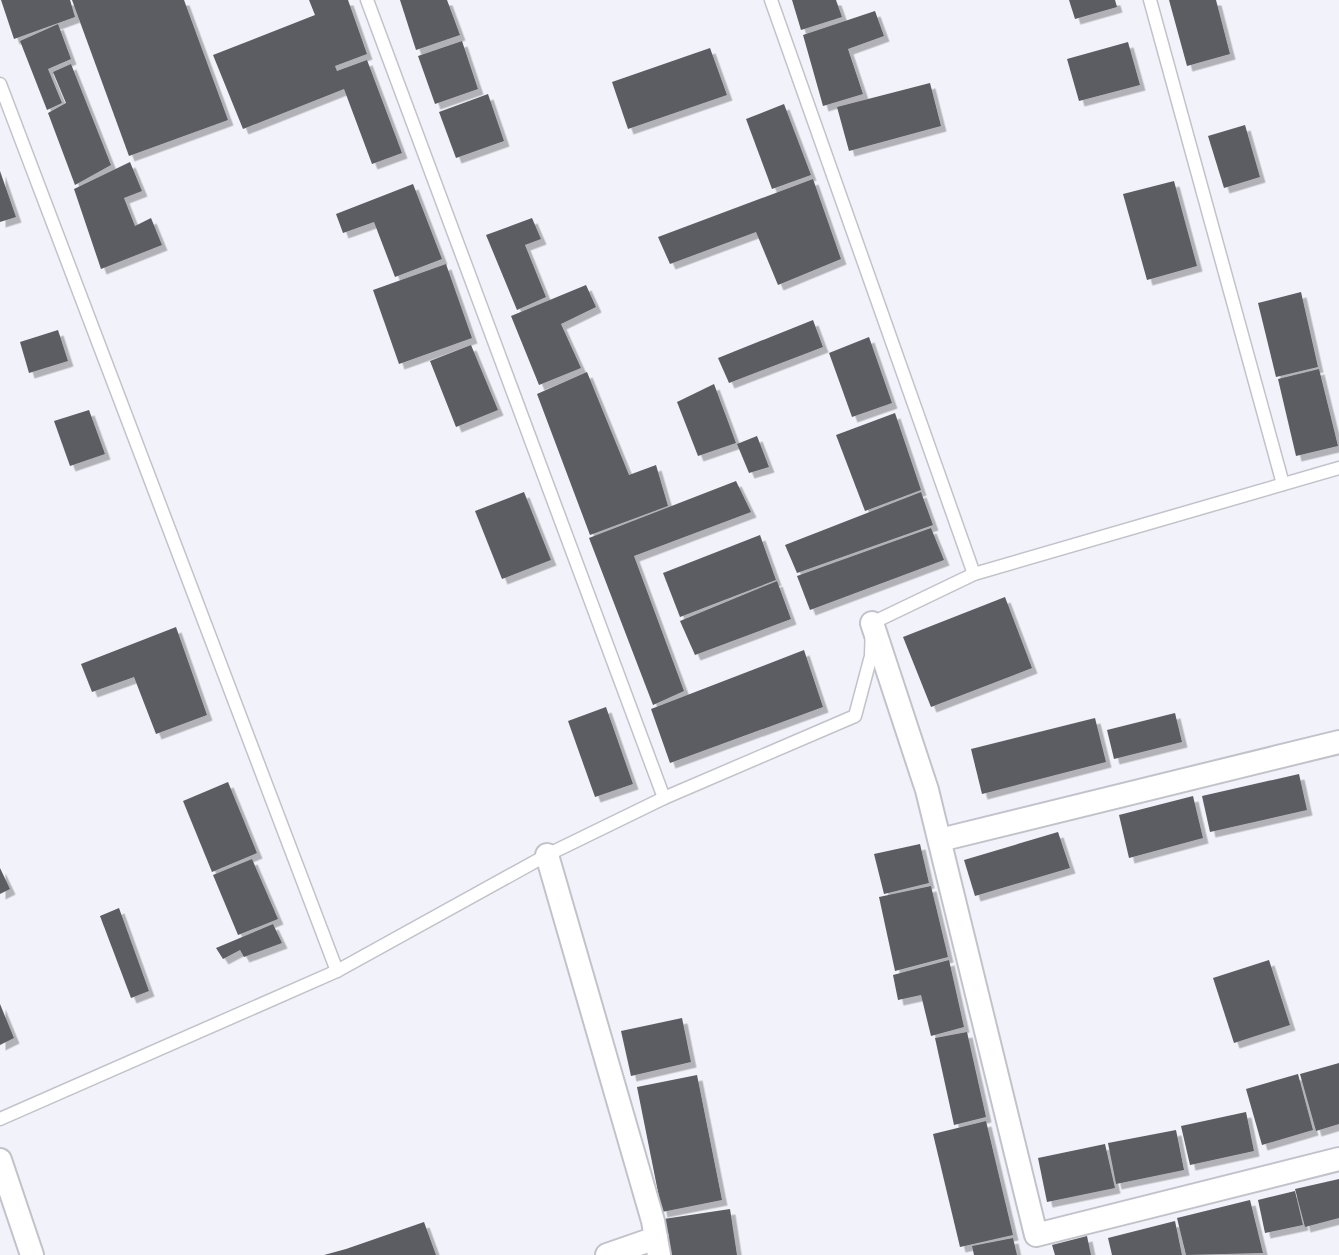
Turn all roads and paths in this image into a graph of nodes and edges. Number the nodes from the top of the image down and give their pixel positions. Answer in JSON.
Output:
{"nodes":[{"id":1,"x":367,"y":0,"type":"edge"},
{"id":2,"x":771,"y":0,"type":"edge"},
{"id":3,"x":1150,"y":0,"type":"edge"},
{"id":4,"x":0,"y":84,"type":"edge"},
{"id":5,"x":1339,"y":468,"type":"edge"},
{"id":6,"x":1284,"y":484,"type":"junction"},
{"id":7,"x":974,"y":574,"type":"junction"},
{"id":8,"x":872,"y":623,"type":"junction"},
{"id":9,"x":1339,"y":742,"type":"edge"},
{"id":10,"x":664,"y":798,"type":"junction"},
{"id":11,"x":940,"y":840,"type":"junction"},
{"id":12,"x":547,"y":855,"type":"junction"},
{"id":13,"x":337,"y":971,"type":"junction"},
{"id":14,"x":0,"y":1119,"type":"edge"},
{"id":15,"x":1339,"y":1159,"type":"edge"},
{"id":16,"x":0,"y":1160,"type":"edge"},
{"id":17,"x":1038,"y":1245,"type":"edge"},
{"id":18,"x":658,"y":1247,"type":"edge"},
{"id":19,"x":32,"y":1255,"type":"edge"},
{"id":20,"x":607,"y":1255,"type":"edge"}],
"edges":[{"from":1,"to":10,"type":"lane"},
{"from":2,"to":7,"type":"lane"},
{"from":3,"to":6,"type":"lane"},
{"from":4,"to":13,"type":"lane"},
{"from":5,"to":6,"type":"lane"},
{"from":6,"to":7,"type":"lane"},
{"from":7,"to":8,"type":"lane"},
{"from":8,"to":10,"type":"lane"},
{"from":8,"to":11,"type":"street"},
{"from":9,"to":11,"type":"street"},
{"from":10,"to":12,"type":"lane"},
{"from":11,"to":17,"type":"street"},
{"from":12,"to":13,"type":"lane"},
{"from":12,"to":18,"type":"street"},
{"from":13,"to":14,"type":"lane"},
{"from":15,"to":17,"type":"street"},
{"from":16,"to":19,"type":"street"},
{"from":18,"to":20,"type":"street"}]}
